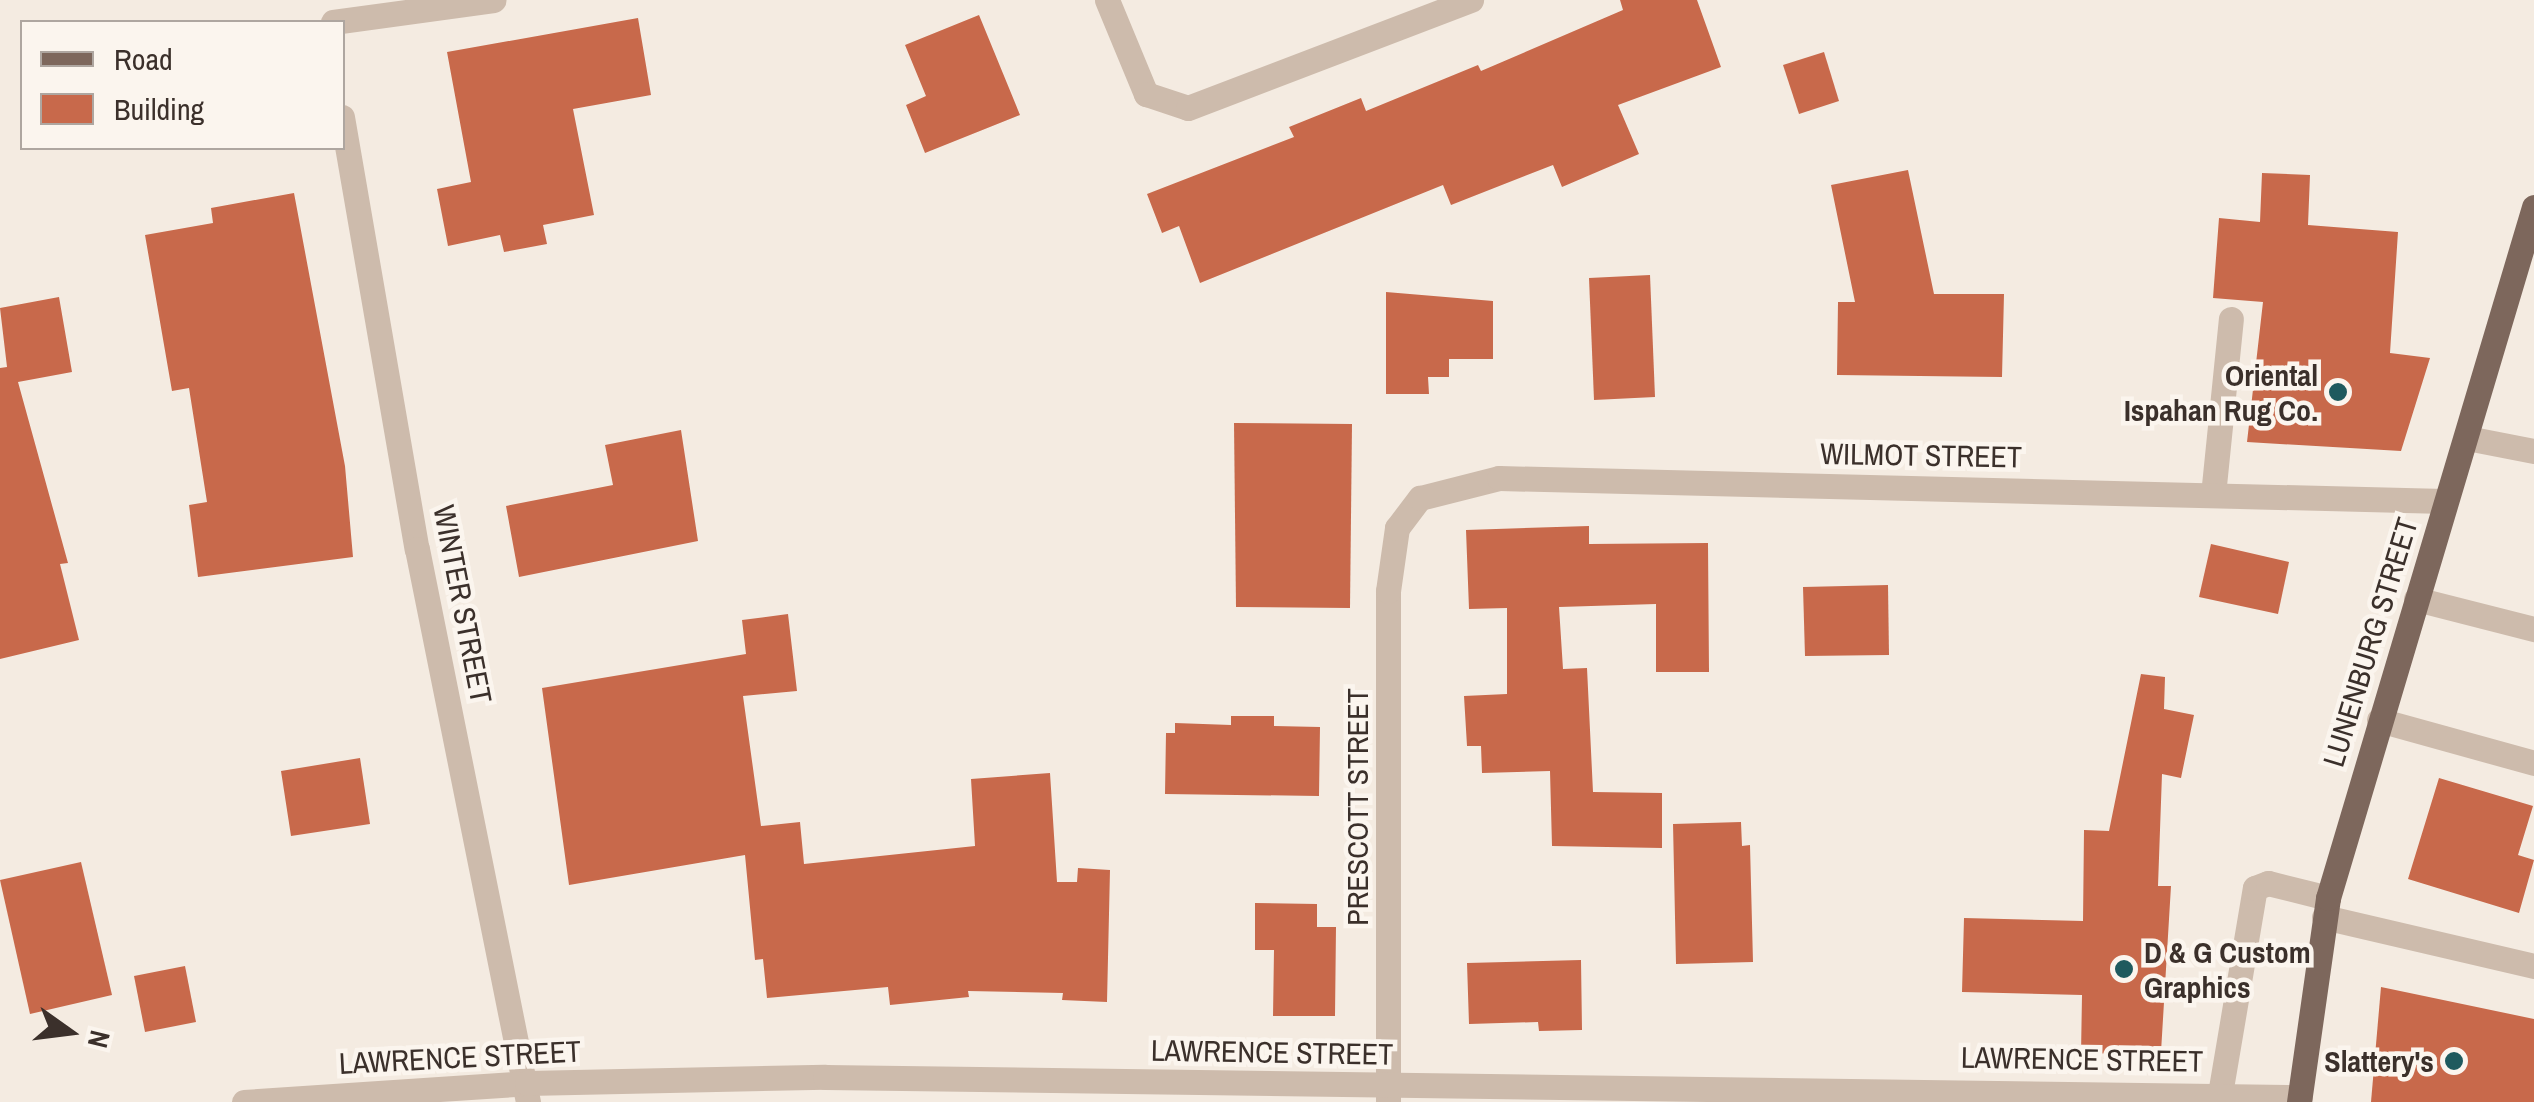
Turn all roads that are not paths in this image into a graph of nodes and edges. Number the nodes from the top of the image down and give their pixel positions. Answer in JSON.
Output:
{"nodes":[{"id":1,"x":494,"y":0,"type":"edge"},
{"id":2,"x":1107,"y":0,"type":"edge"},
{"id":3,"x":1470,"y":0,"type":"edge"},
{"id":4,"x":345,"y":20,"type":"edge"},
{"id":5,"x":345,"y":134,"type":"edge"},
{"id":6,"x":2534,"y":207,"type":"edge"},
{"id":7,"x":2231,"y":318,"type":"dead end"},
{"id":8,"x":2467,"y":438,"type":"junction"},
{"id":9,"x":2534,"y":452,"type":"edge"},
{"id":10,"x":2214,"y":495,"type":"junction"},
{"id":11,"x":2446,"y":501,"type":"junction"},
{"id":12,"x":1406,"y":516,"type":"joint"},
{"id":13,"x":2416,"y":600,"type":"junction"},
{"id":14,"x":2534,"y":629,"type":"edge"},
{"id":15,"x":2380,"y":720,"type":"junction"},
{"id":16,"x":2534,"y":763,"type":"edge"},
{"id":17,"x":2326,"y":908,"type":"junction"},
{"id":18,"x":2534,"y":966,"type":"edge"},
{"id":19,"x":527,"y":1093,"type":"edge"},
{"id":20,"x":1388,"y":1094,"type":"edge"},
{"id":21,"x":2220,"y":1094,"type":"junction"},
{"id":22,"x":2300,"y":1100,"type":"edge"},
{"id":23,"x":244,"y":1102,"type":"edge"}],
"edges":[{"from":1,"to":4,"type":"street"},
{"from":2,"to":3,"type":"street"},
{"from":5,"to":19,"type":"street","name":"WINTER STREET"},
{"from":6,"to":8,"type":"main road","name":"LUNENBURG STREET"},
{"from":7,"to":10,"type":"street"},
{"from":8,"to":9,"type":"street"},
{"from":8,"to":11,"type":"main road","name":"LUNENBURG STREET"},
{"from":10,"to":11,"type":"street","name":"WILMOT STREET"},
{"from":10,"to":12,"type":"street","name":"WILMOT STREET"},
{"from":11,"to":13,"type":"main road","name":"LUNENBURG STREET"},
{"from":12,"to":20,"type":"street","name":"PRESCOTT STREET"},
{"from":13,"to":14,"type":"street"},
{"from":13,"to":15,"type":"main road","name":"LUNENBURG STREET"},
{"from":15,"to":16,"type":"street"},
{"from":15,"to":17,"type":"main road","name":"LUNENBURG STREET"},
{"from":17,"to":18,"type":"street"},
{"from":17,"to":21,"type":"street"},
{"from":17,"to":22,"type":"main road","name":"LUNENBURG STREET"},
{"from":19,"to":20,"type":"street","name":"LAWRENCE STREET"},
{"from":19,"to":23,"type":"street","name":"LAWRENCE STREET"},
{"from":20,"to":21,"type":"street","name":"LAWRENCE STREET"},
{"from":21,"to":22,"type":"street","name":"LAWRENCE STREET"}]}
